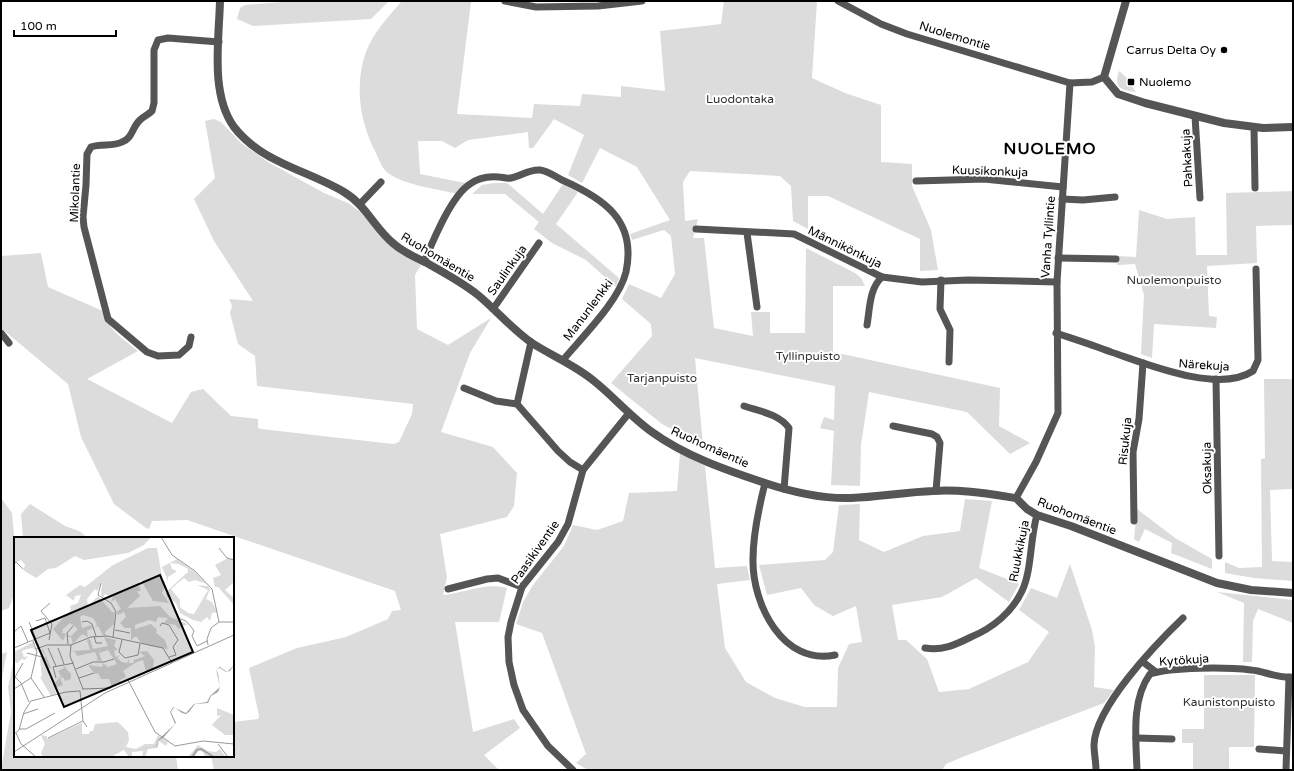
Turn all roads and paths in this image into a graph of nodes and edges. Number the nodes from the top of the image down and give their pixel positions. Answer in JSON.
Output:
{"nodes":[{"id":1,"x":220,"y":1,"type":"edge"},
{"id":2,"x":506,"y":1,"type":"edge"},
{"id":3,"x":642,"y":1,"type":"edge"},
{"id":4,"x":838,"y":1,"type":"edge"},
{"id":5,"x":1126,"y":1,"type":"edge"},
{"id":6,"x":219,"y":42,"type":"junction"},
{"id":7,"x":1104,"y":78,"type":"junction"},
{"id":8,"x":1070,"y":83,"type":"junction"},
{"id":9,"x":1195,"y":116,"type":"junction"},
{"id":10,"x":1254,"y":127,"type":"junction"},
{"id":11,"x":1293,"y":127,"type":"edge"},
{"id":12,"x":916,"y":181,"type":"dead end"},
{"id":13,"x":381,"y":182,"type":"dead end"},
{"id":14,"x":1063,"y":187,"type":"junction"},
{"id":15,"x":1255,"y":188,"type":"dead end"},
{"id":16,"x":1115,"y":198,"type":"dead end"},
{"id":17,"x":1200,"y":198,"type":"dead end"},
{"id":18,"x":1062,"y":200,"type":"junction"},
{"id":19,"x":360,"y":204,"type":"junction"},
{"id":20,"x":696,"y":229,"type":"dead end"},
{"id":21,"x":747,"y":233,"type":"junction"},
{"id":22,"x":538,"y":242,"type":"dead end"},
{"id":23,"x":1058,"y":258,"type":"junction"},
{"id":24,"x":1116,"y":259,"type":"dead end"},
{"id":25,"x":424,"y":262,"type":"junction"},
{"id":26,"x":1256,"y":269,"type":"dead end"},
{"id":27,"x":882,"y":277,"type":"junction"},
{"id":28,"x":941,"y":280,"type":"junction"},
{"id":29,"x":1057,"y":282,"type":"junction"},
{"id":30,"x":757,"y":307,"type":"dead end"},
{"id":31,"x":493,"y":309,"type":"junction"},
{"id":32,"x":867,"y":325,"type":"dead end"},
{"id":33,"x":1,"y":333,"type":"edge"},
{"id":34,"x":1056,"y":333,"type":"junction"},
{"id":35,"x":191,"y":337,"type":"dead end"},
{"id":36,"x":532,"y":342,"type":"junction"},
{"id":37,"x":9,"y":343,"type":"dead end"},
{"id":38,"x":563,"y":360,"type":"junction"},
{"id":39,"x":949,"y":362,"type":"dead end"},
{"id":40,"x":1143,"y":363,"type":"junction"},
{"id":41,"x":1216,"y":379,"type":"junction"},
{"id":42,"x":464,"y":388,"type":"dead end"},
{"id":43,"x":517,"y":404,"type":"junction"},
{"id":44,"x":744,"y":406,"type":"dead end"},
{"id":45,"x":629,"y":413,"type":"junction"},
{"id":46,"x":893,"y":426,"type":"dead end"},
{"id":47,"x":583,"y":470,"type":"junction"},
{"id":48,"x":765,"y":483,"type":"junction"},
{"id":49,"x":784,"y":489,"type":"junction"},
{"id":50,"x":936,"y":491,"type":"junction"},
{"id":51,"x":1016,"y":498,"type":"junction"},
{"id":52,"x":1037,"y":515,"type":"junction"},
{"id":53,"x":1134,"y":521,"type":"dead end"},
{"id":54,"x":1219,"y":556,"type":"dead end"},
{"id":55,"x":522,"y":587,"type":"junction"},
{"id":56,"x":448,"y":589,"type":"dead end"},
{"id":57,"x":1293,"y":593,"type":"edge"},
{"id":58,"x":1183,"y":618,"type":"dead end"},
{"id":59,"x":924,"y":648,"type":"dead end"},
{"id":60,"x":835,"y":655,"type":"dead end"},
{"id":61,"x":1142,"y":662,"type":"junction"},
{"id":62,"x":1156,"y":672,"type":"junction"},
{"id":63,"x":1291,"y":677,"type":"edge"},
{"id":64,"x":1136,"y":738,"type":"junction"},
{"id":65,"x":1172,"y":739,"type":"dead end"},
{"id":66,"x":1259,"y":749,"type":"dead end"},
{"id":67,"x":1286,"y":751,"type":"junction"},
{"id":68,"x":574,"y":770,"type":"edge"},
{"id":69,"x":1096,"y":770,"type":"edge"},
{"id":70,"x":1137,"y":770,"type":"edge"},
{"id":71,"x":1286,"y":770,"type":"edge"}],
"edges":[{"from":1,"to":6,"type":"street","name":"Ruohomäentie"},
{"from":2,"to":3,"type":"street"},
{"from":4,"to":8,"type":"street","name":"Nuolemontie"},
{"from":5,"to":7,"type":"street"},
{"from":6,"to":19,"type":"street","name":"Ruohomäentie"},
{"from":6,"to":35,"type":"street","name":"Mikolantie"},
{"from":7,"to":8,"type":"street"},
{"from":7,"to":9,"type":"street"},
{"from":8,"to":14,"type":"street","name":"Vanha Tyllintie"},
{"from":9,"to":10,"type":"street"},
{"from":9,"to":17,"type":"street","name":"Pahkakuja"},
{"from":10,"to":11,"type":"street"},
{"from":10,"to":15,"type":"street"},
{"from":12,"to":14,"type":"street","name":"Kuusikonkuja"},
{"from":13,"to":19,"type":"street"},
{"from":14,"to":18,"type":"street","name":"Vanha Tyllintie"},
{"from":16,"to":18,"type":"street"},
{"from":18,"to":23,"type":"street","name":"Vanha Tyllintie"},
{"from":19,"to":25,"type":"street","name":"Ruohomäentie"},
{"from":20,"to":21,"type":"street","name":"Männikönkuja"},
{"from":21,"to":27,"type":"street","name":"Männikönkuja"},
{"from":21,"to":30,"type":"street"},
{"from":22,"to":31,"type":"street","name":"Saulinkuja"},
{"from":23,"to":24,"type":"street"},
{"from":23,"to":29,"type":"street","name":"Vanha Tyllintie"},
{"from":25,"to":31,"type":"street","name":"Ruohomäentie"},
{"from":25,"to":38,"type":"street","name":"Manunlenkki"},
{"from":26,"to":41,"type":"street","name":"Närekuja"},
{"from":27,"to":28,"type":"street","name":"Männikönkuja"},
{"from":27,"to":32,"type":"street"},
{"from":28,"to":29,"type":"street","name":"Männikönkuja"},
{"from":28,"to":39,"type":"street"},
{"from":29,"to":34,"type":"street","name":"Vanha Tyllintie"},
{"from":31,"to":36,"type":"street","name":"Ruohomäentie"},
{"from":33,"to":37,"type":"street"},
{"from":34,"to":40,"type":"street","name":"Närekuja"},
{"from":34,"to":51,"type":"street","name":"Vanha Tyllintie"},
{"from":36,"to":38,"type":"street","name":"Ruohomäentie"},
{"from":36,"to":43,"type":"street"},
{"from":38,"to":45,"type":"street","name":"Ruohomäentie"},
{"from":40,"to":41,"type":"street","name":"Närekuja"},
{"from":40,"to":53,"type":"street","name":"Risukuja"},
{"from":41,"to":54,"type":"street","name":"Oksakuja"},
{"from":42,"to":43,"type":"street"},
{"from":43,"to":47,"type":"street"},
{"from":44,"to":49,"type":"street"},
{"from":45,"to":47,"type":"street","name":"Paasikiventie"},
{"from":45,"to":48,"type":"street","name":"Ruohomäentie"},
{"from":46,"to":50,"type":"street"},
{"from":47,"to":55,"type":"street","name":"Paasikiventie"},
{"from":48,"to":49,"type":"street","name":"Ruohomäentie"},
{"from":48,"to":60,"type":"street"},
{"from":49,"to":50,"type":"street","name":"Ruohomäentie"},
{"from":50,"to":51,"type":"street","name":"Ruohomäentie"},
{"from":51,"to":52,"type":"street","name":"Ruohomäentie"},
{"from":52,"to":57,"type":"street","name":"Ruohomäentie"},
{"from":52,"to":59,"type":"street","name":"Ruukkikuja"},
{"from":55,"to":56,"type":"street"},
{"from":55,"to":68,"type":"street","name":"Paasikiventie"},
{"from":58,"to":61,"type":"street"},
{"from":61,"to":62,"type":"street"},
{"from":61,"to":69,"type":"street"},
{"from":62,"to":63,"type":"street","name":"Kytökuja"},
{"from":62,"to":64,"type":"street","name":"Kytökuja"},
{"from":63,"to":67,"type":"street"},
{"from":64,"to":65,"type":"street"},
{"from":64,"to":70,"type":"street","name":"Kytökuja"},
{"from":66,"to":67,"type":"street"},
{"from":67,"to":71,"type":"street"}]}
